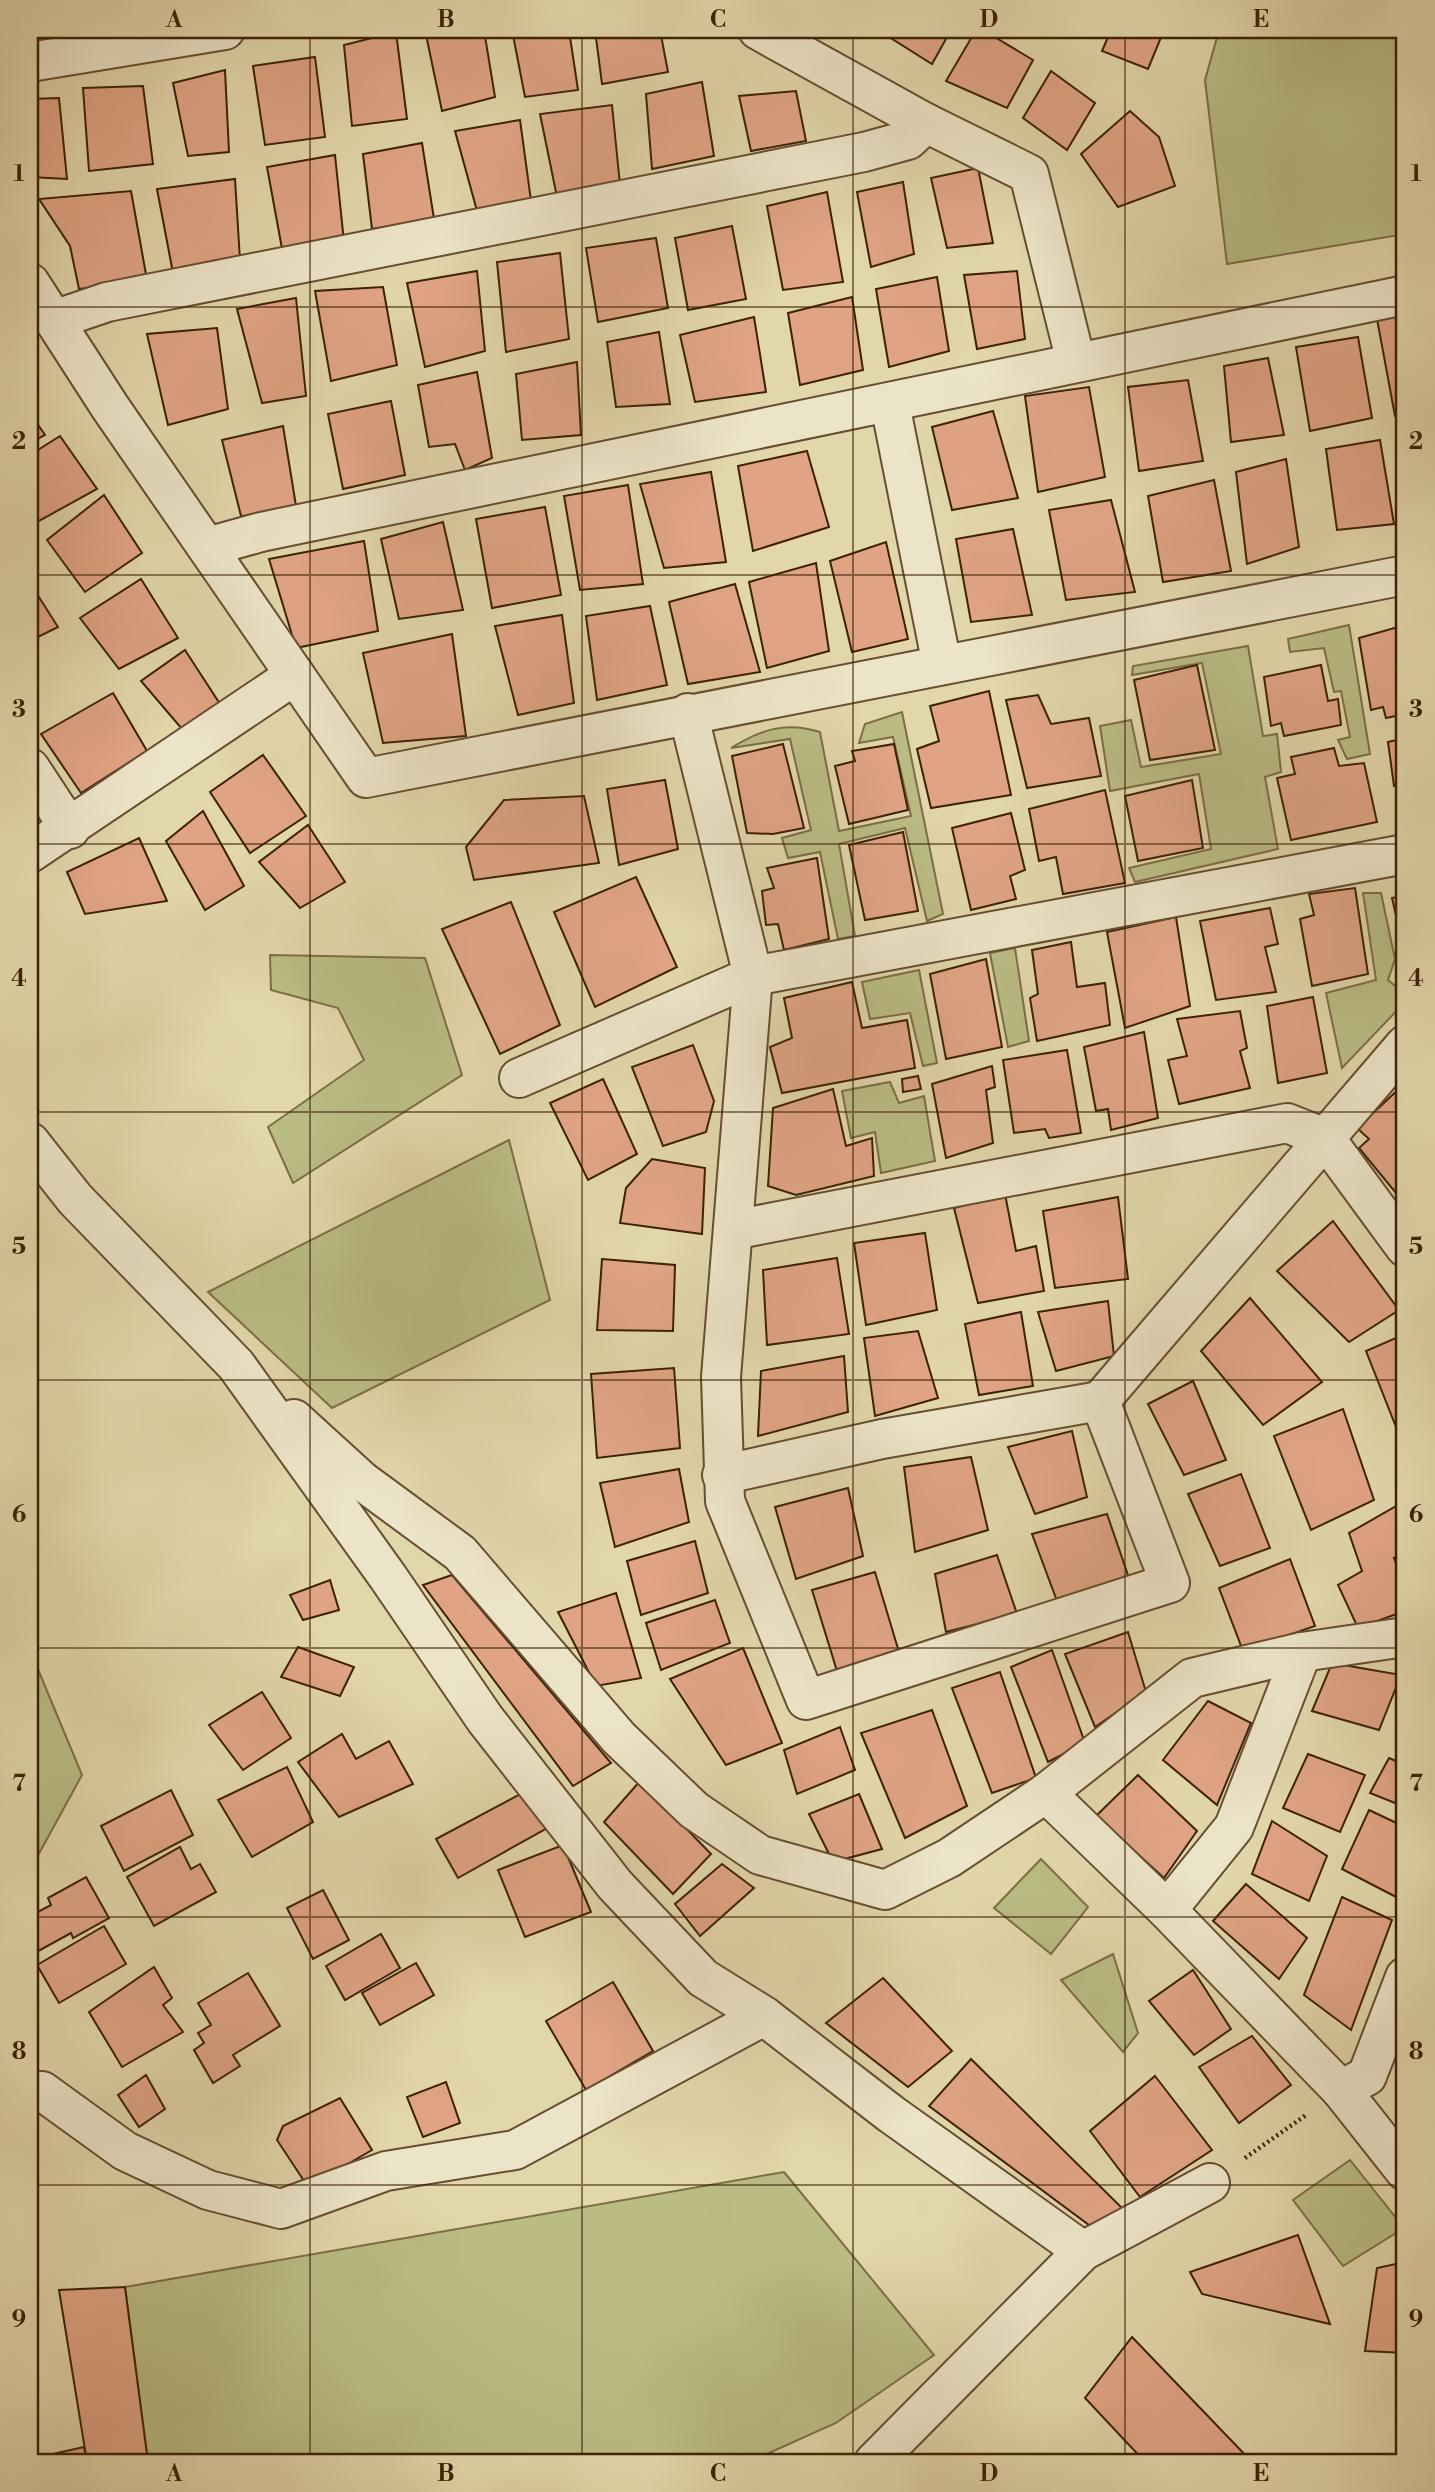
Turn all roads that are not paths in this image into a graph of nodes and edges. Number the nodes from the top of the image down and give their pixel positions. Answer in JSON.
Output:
{"nodes":[{"id":1,"x":226,"y":30,"type":"edge"},
{"id":2,"x":758,"y":30,"type":"edge"},
{"id":3,"x":71,"y":42,"type":"edge"},
{"id":4,"x":30,"y":62,"type":"edge"},
{"id":5,"x":926,"y":123,"type":"junction"},
{"id":6,"x":1405,"y":295,"type":"edge"},
{"id":7,"x":37,"y":296,"type":"edge"},
{"id":8,"x":1076,"y":362,"type":"junction"},
{"id":9,"x":890,"y":404,"type":"junction"},
{"id":10,"x":207,"y":547,"type":"junction"},
{"id":11,"x":1405,"y":575,"type":"edge"},
{"id":12,"x":942,"y":664,"type":"junction"},
{"id":13,"x":295,"y":675,"type":"junction"},
{"id":14,"x":688,"y":713,"type":"junction"},
{"id":15,"x":30,"y":768,"type":"edge"},
{"id":16,"x":70,"y":829,"type":"junction"},
{"id":17,"x":30,"y":853,"type":"edge"},
{"id":18,"x":1405,"y":854,"type":"edge"},
{"id":19,"x":753,"y":976,"type":"junction"},
{"id":20,"x":1405,"y":1045,"type":"edge"},
{"id":21,"x":519,"y":1077,"type":"dead end"},
{"id":22,"x":1325,"y":1138,"type":"junction"},
{"id":23,"x":30,"y":1142,"type":"edge"},
{"id":24,"x":733,"y":1230,"type":"junction"},
{"id":25,"x":1405,"y":1247,"type":"edge"},
{"id":26,"x":236,"y":1365,"type":"junction"},
{"id":27,"x":1100,"y":1401,"type":"junction"},
{"id":28,"x":722,"y":1475,"type":"junction"},
{"id":29,"x":1405,"y":1637,"type":"edge"},
{"id":30,"x":1302,"y":1651,"type":"junction"},
{"id":31,"x":1046,"y":1793,"type":"junction"},
{"id":32,"x":1167,"y":1910,"type":"junction"},
{"id":33,"x":1405,"y":1977,"type":"edge"},
{"id":34,"x":764,"y":2016,"type":"junction"},
{"id":35,"x":1366,"y":2080,"type":"junction"},
{"id":36,"x":30,"y":2093,"type":"edge"},
{"id":37,"x":1405,"y":2171,"type":"edge"},
{"id":38,"x":1210,"y":2183,"type":"road end"},
{"id":39,"x":1083,"y":2251,"type":"junction"},
{"id":40,"x":874,"y":2462,"type":"edge"}],
"edges":[{"from":1,"to":3,"type":"street"},
{"from":2,"to":5,"type":"street"},
{"from":3,"to":4,"type":"street"},
{"from":5,"to":7,"type":"street"},
{"from":5,"to":8,"type":"street"},
{"from":6,"to":8,"type":"street"},
{"from":7,"to":10,"type":"street"},
{"from":8,"to":9,"type":"street"},
{"from":9,"to":10,"type":"street"},
{"from":9,"to":12,"type":"street"},
{"from":10,"to":13,"type":"street"},
{"from":11,"to":12,"type":"street"},
{"from":12,"to":14,"type":"street"},
{"from":13,"to":14,"type":"street"},
{"from":13,"to":16,"type":"street"},
{"from":14,"to":19,"type":"street"},
{"from":15,"to":16,"type":"street"},
{"from":16,"to":17,"type":"street"},
{"from":18,"to":19,"type":"street"},
{"from":19,"to":21,"type":"street"},
{"from":19,"to":24,"type":"street"},
{"from":20,"to":22,"type":"street"},
{"from":22,"to":24,"type":"street"},
{"from":22,"to":25,"type":"street"},
{"from":22,"to":27,"type":"street"},
{"from":23,"to":26,"type":"street"},
{"from":24,"to":28,"type":"street"},
{"from":26,"to":31,"type":"street"},
{"from":26,"to":34,"type":"street"},
{"from":27,"to":28,"type":"street"},
{"from":27,"to":28,"type":"street"},
{"from":29,"to":30,"type":"street"},
{"from":30,"to":31,"type":"street"},
{"from":30,"to":32,"type":"street"},
{"from":31,"to":32,"type":"street"},
{"from":32,"to":35,"type":"street"},
{"from":33,"to":35,"type":"street"},
{"from":34,"to":36,"type":"street"},
{"from":34,"to":39,"type":"street"},
{"from":35,"to":37,"type":"street"},
{"from":38,"to":39,"type":"street"},
{"from":39,"to":40,"type":"street"}]}
